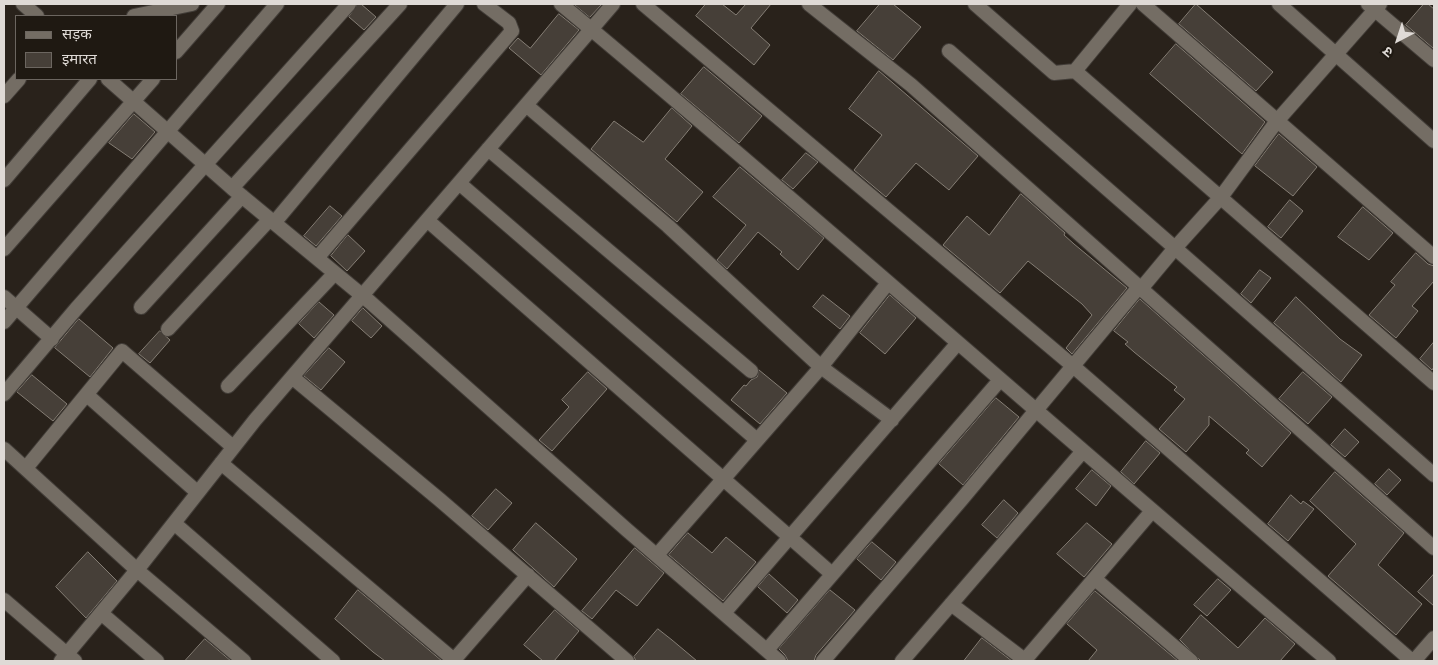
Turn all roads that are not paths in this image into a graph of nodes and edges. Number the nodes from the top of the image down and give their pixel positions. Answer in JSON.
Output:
{"nodes":[{"id":1,"x":23,"y":4,"type":"edge"},
{"id":2,"x":192,"y":4,"type":"edge"},
{"id":3,"x":218,"y":4,"type":"edge"},
{"id":4,"x":277,"y":4,"type":"edge"},
{"id":5,"x":350,"y":4,"type":"edge"},
{"id":6,"x":400,"y":4,"type":"edge"},
{"id":7,"x":457,"y":4,"type":"edge"},
{"id":8,"x":484,"y":4,"type":"edge"},
{"id":9,"x":561,"y":4,"type":"edge"},
{"id":10,"x":613,"y":4,"type":"edge"},
{"id":11,"x":643,"y":4,"type":"edge"},
{"id":12,"x":809,"y":4,"type":"edge"},
{"id":13,"x":975,"y":4,"type":"edge"},
{"id":14,"x":1130,"y":4,"type":"edge"},
{"id":15,"x":1143,"y":4,"type":"edge"},
{"id":16,"x":1279,"y":4,"type":"edge"},
{"id":17,"x":1374,"y":6,"type":"edge"},
{"id":18,"x":36,"y":15,"type":"edge"},
{"id":19,"x":139,"y":15,"type":"edge"},
{"id":20,"x":592,"y":29,"type":"junction"},
{"id":21,"x":178,"y":50,"type":"edge"},
{"id":22,"x":949,"y":51,"type":"dead end"},
{"id":23,"x":1336,"y":54,"type":"junction"},
{"id":24,"x":1434,"y":60,"type":"edge"},
{"id":25,"x":1075,"y":71,"type":"junction"},
{"id":26,"x":18,"y":80,"type":"edge"},
{"id":27,"x":89,"y":80,"type":"edge"},
{"id":28,"x":109,"y":80,"type":"edge"},
{"id":29,"x":152,"y":80,"type":"edge"},
{"id":30,"x":4,"y":96,"type":"edge"},
{"id":31,"x":134,"y":101,"type":"junction"},
{"id":32,"x":526,"y":105,"type":"junction"},
{"id":33,"x":1278,"y":121,"type":"junction"},
{"id":34,"x":167,"y":131,"type":"junction"},
{"id":35,"x":1434,"y":141,"type":"edge"},
{"id":36,"x":488,"y":149,"type":"junction"},
{"id":37,"x":207,"y":164,"type":"junction"},
{"id":38,"x":4,"y":180,"type":"edge"},
{"id":39,"x":459,"y":183,"type":"junction"},
{"id":40,"x":237,"y":192,"type":"junction"},
{"id":41,"x":1221,"y":196,"type":"junction"},
{"id":42,"x":427,"y":220,"type":"junction"},
{"id":43,"x":272,"y":221,"type":"junction"},
{"id":44,"x":4,"y":248,"type":"edge"},
{"id":45,"x":1175,"y":248,"type":"junction"},
{"id":46,"x":1434,"y":257,"type":"edge"},
{"id":47,"x":317,"y":258,"type":"junction"},
{"id":48,"x":335,"y":273,"type":"junction"},
{"id":49,"x":888,"y":283,"type":"junction"},
{"id":50,"x":1139,"y":289,"type":"junction"},
{"id":51,"x":362,"y":296,"type":"junction"},
{"id":52,"x":4,"y":297,"type":"edge"},
{"id":53,"x":141,"y":306,"type":"dead end"},
{"id":54,"x":16,"y":308,"type":"junction"},
{"id":55,"x":4,"y":322,"type":"edge"},
{"id":56,"x":168,"y":330,"type":"dead end"},
{"id":57,"x":52,"y":339,"type":"junction"},
{"id":58,"x":957,"y":344,"type":"junction"},
{"id":59,"x":1073,"y":366,"type":"junction"},
{"id":60,"x":822,"y":367,"type":"junction"},
{"id":61,"x":751,"y":371,"type":"dead end"},
{"id":62,"x":292,"y":377,"type":"junction"},
{"id":63,"x":1000,"y":380,"type":"junction"},
{"id":64,"x":1434,"y":383,"type":"edge"},
{"id":65,"x":228,"y":386,"type":"dead end"},
{"id":66,"x":4,"y":394,"type":"edge"},
{"id":67,"x":87,"y":395,"type":"junction"},
{"id":68,"x":1035,"y":410,"type":"junction"},
{"id":69,"x":892,"y":420,"type":"junction"},
{"id":70,"x":757,"y":440,"type":"junction"},
{"id":71,"x":233,"y":448,"type":"junction"},
{"id":72,"x":4,"y":449,"type":"edge"},
{"id":73,"x":1082,"y":451,"type":"junction"},
{"id":74,"x":220,"y":463,"type":"junction"},
{"id":75,"x":26,"y":468,"type":"junction"},
{"id":76,"x":1434,"y":475,"type":"edge"},
{"id":77,"x":723,"y":480,"type":"junction"},
{"id":78,"x":197,"y":492,"type":"junction"},
{"id":79,"x":1152,"y":510,"type":"junction"},
{"id":80,"x":174,"y":523,"type":"junction"},
{"id":81,"x":790,"y":537,"type":"junction"},
{"id":82,"x":1434,"y":548,"type":"edge"},
{"id":83,"x":657,"y":556,"type":"junction"},
{"id":84,"x":137,"y":570,"type":"junction"},
{"id":85,"x":832,"y":574,"type":"junction"},
{"id":86,"x":528,"y":575,"type":"junction"},
{"id":87,"x":1096,"y":579,"type":"junction"},
{"id":88,"x":4,"y":600,"type":"edge"},
{"id":89,"x":951,"y":604,"type":"junction"},
{"id":90,"x":101,"y":613,"type":"junction"},
{"id":91,"x":724,"y":613,"type":"junction"},
{"id":92,"x":1434,"y":638,"type":"edge"},
{"id":93,"x":767,"y":650,"type":"junction"},
{"id":94,"x":68,"y":659,"type":"edge"},
{"id":95,"x":454,"y":660,"type":"edge"},
{"id":96,"x":622,"y":660,"type":"edge"},
{"id":97,"x":157,"y":661,"type":"edge"},
{"id":98,"x":244,"y":661,"type":"edge"},
{"id":99,"x":333,"y":661,"type":"edge"},
{"id":100,"x":779,"y":661,"type":"edge"},
{"id":101,"x":823,"y":661,"type":"edge"},
{"id":102,"x":902,"y":661,"type":"edge"},
{"id":103,"x":1025,"y":661,"type":"edge"},
{"id":104,"x":1191,"y":661,"type":"edge"},
{"id":105,"x":1329,"y":661,"type":"edge"},
{"id":106,"x":1413,"y":661,"type":"edge"}],
"edges":[{"from":1,"to":18,"type":"street"},
{"from":2,"to":19,"type":"street"},
{"from":3,"to":21,"type":"street"},
{"from":4,"to":34,"type":"street"},
{"from":5,"to":37,"type":"street"},
{"from":6,"to":40,"type":"street"},
{"from":7,"to":43,"type":"street"},
{"from":8,"to":47,"type":"street"},
{"from":9,"to":20,"type":"street"},
{"from":10,"to":20,"type":"street"},
{"from":11,"to":59,"type":"street"},
{"from":12,"to":50,"type":"street"},
{"from":13,"to":25,"type":"street"},
{"from":14,"to":25,"type":"street"},
{"from":15,"to":33,"type":"street"},
{"from":16,"to":23,"type":"street"},
{"from":17,"to":23,"type":"street"},
{"from":17,"to":24,"type":"street"},
{"from":20,"to":32,"type":"street"},
{"from":20,"to":49,"type":"street"},
{"from":22,"to":45,"type":"street"},
{"from":23,"to":33,"type":"street"},
{"from":23,"to":35,"type":"street"},
{"from":25,"to":41,"type":"street"},
{"from":26,"to":30,"type":"street"},
{"from":27,"to":38,"type":"street"},
{"from":28,"to":31,"type":"street"},
{"from":29,"to":31,"type":"street"},
{"from":31,"to":34,"type":"street"},
{"from":31,"to":44,"type":"street"},
{"from":32,"to":36,"type":"street"},
{"from":32,"to":60,"type":"street"},
{"from":33,"to":41,"type":"street"},
{"from":33,"to":46,"type":"street"},
{"from":34,"to":37,"type":"street"},
{"from":34,"to":54,"type":"street"},
{"from":36,"to":39,"type":"street"},
{"from":36,"to":61,"type":"street"},
{"from":37,"to":40,"type":"street"},
{"from":37,"to":57,"type":"street"},
{"from":39,"to":42,"type":"street"},
{"from":39,"to":70,"type":"street"},
{"from":40,"to":43,"type":"street"},
{"from":40,"to":53,"type":"street"},
{"from":41,"to":45,"type":"street"},
{"from":41,"to":64,"type":"street"},
{"from":42,"to":51,"type":"street"},
{"from":42,"to":77,"type":"street"},
{"from":43,"to":47,"type":"street"},
{"from":43,"to":56,"type":"street"},
{"from":45,"to":50,"type":"street"},
{"from":45,"to":76,"type":"street"},
{"from":47,"to":48,"type":"street"},
{"from":48,"to":51,"type":"street"},
{"from":48,"to":65,"type":"street"},
{"from":49,"to":58,"type":"street"},
{"from":49,"to":60,"type":"street"},
{"from":50,"to":59,"type":"street"},
{"from":50,"to":82,"type":"street"},
{"from":51,"to":62,"type":"street"},
{"from":51,"to":83,"type":"street"},
{"from":52,"to":54,"type":"street"},
{"from":54,"to":55,"type":"street"},
{"from":54,"to":57,"type":"street"},
{"from":57,"to":66,"type":"street"},
{"from":58,"to":63,"type":"street"},
{"from":58,"to":69,"type":"street"},
{"from":59,"to":68,"type":"street"},
{"from":59,"to":106,"type":"street"},
{"from":60,"to":69,"type":"street"},
{"from":60,"to":70,"type":"street"},
{"from":62,"to":71,"type":"street"},
{"from":62,"to":86,"type":"street"},
{"from":63,"to":68,"type":"street"},
{"from":63,"to":85,"type":"street"},
{"from":67,"to":71,"type":"street"},
{"from":67,"to":75,"type":"street"},
{"from":67,"to":78,"type":"street"},
{"from":68,"to":73,"type":"street"},
{"from":68,"to":101,"type":"street"},
{"from":69,"to":81,"type":"street"},
{"from":70,"to":77,"type":"street"},
{"from":71,"to":74,"type":"street"},
{"from":72,"to":75,"type":"street"},
{"from":73,"to":79,"type":"street"},
{"from":73,"to":89,"type":"street"},
{"from":74,"to":78,"type":"street"},
{"from":74,"to":95,"type":"street"},
{"from":75,"to":84,"type":"street"},
{"from":77,"to":81,"type":"street"},
{"from":77,"to":83,"type":"street"},
{"from":78,"to":80,"type":"street"},
{"from":79,"to":87,"type":"street"},
{"from":79,"to":105,"type":"street"},
{"from":80,"to":84,"type":"street"},
{"from":80,"to":99,"type":"street"},
{"from":81,"to":85,"type":"street"},
{"from":81,"to":91,"type":"street"},
{"from":83,"to":91,"type":"street"},
{"from":84,"to":90,"type":"street"},
{"from":84,"to":98,"type":"street"},
{"from":85,"to":93,"type":"street"},
{"from":86,"to":95,"type":"street"},
{"from":86,"to":96,"type":"street"},
{"from":87,"to":103,"type":"street"},
{"from":87,"to":104,"type":"street"},
{"from":88,"to":94,"type":"street"},
{"from":89,"to":102,"type":"street"},
{"from":89,"to":103,"type":"street"},
{"from":90,"to":94,"type":"street"},
{"from":90,"to":97,"type":"street"},
{"from":91,"to":93,"type":"street"},
{"from":92,"to":106,"type":"street"},
{"from":93,"to":100,"type":"street"}]}
